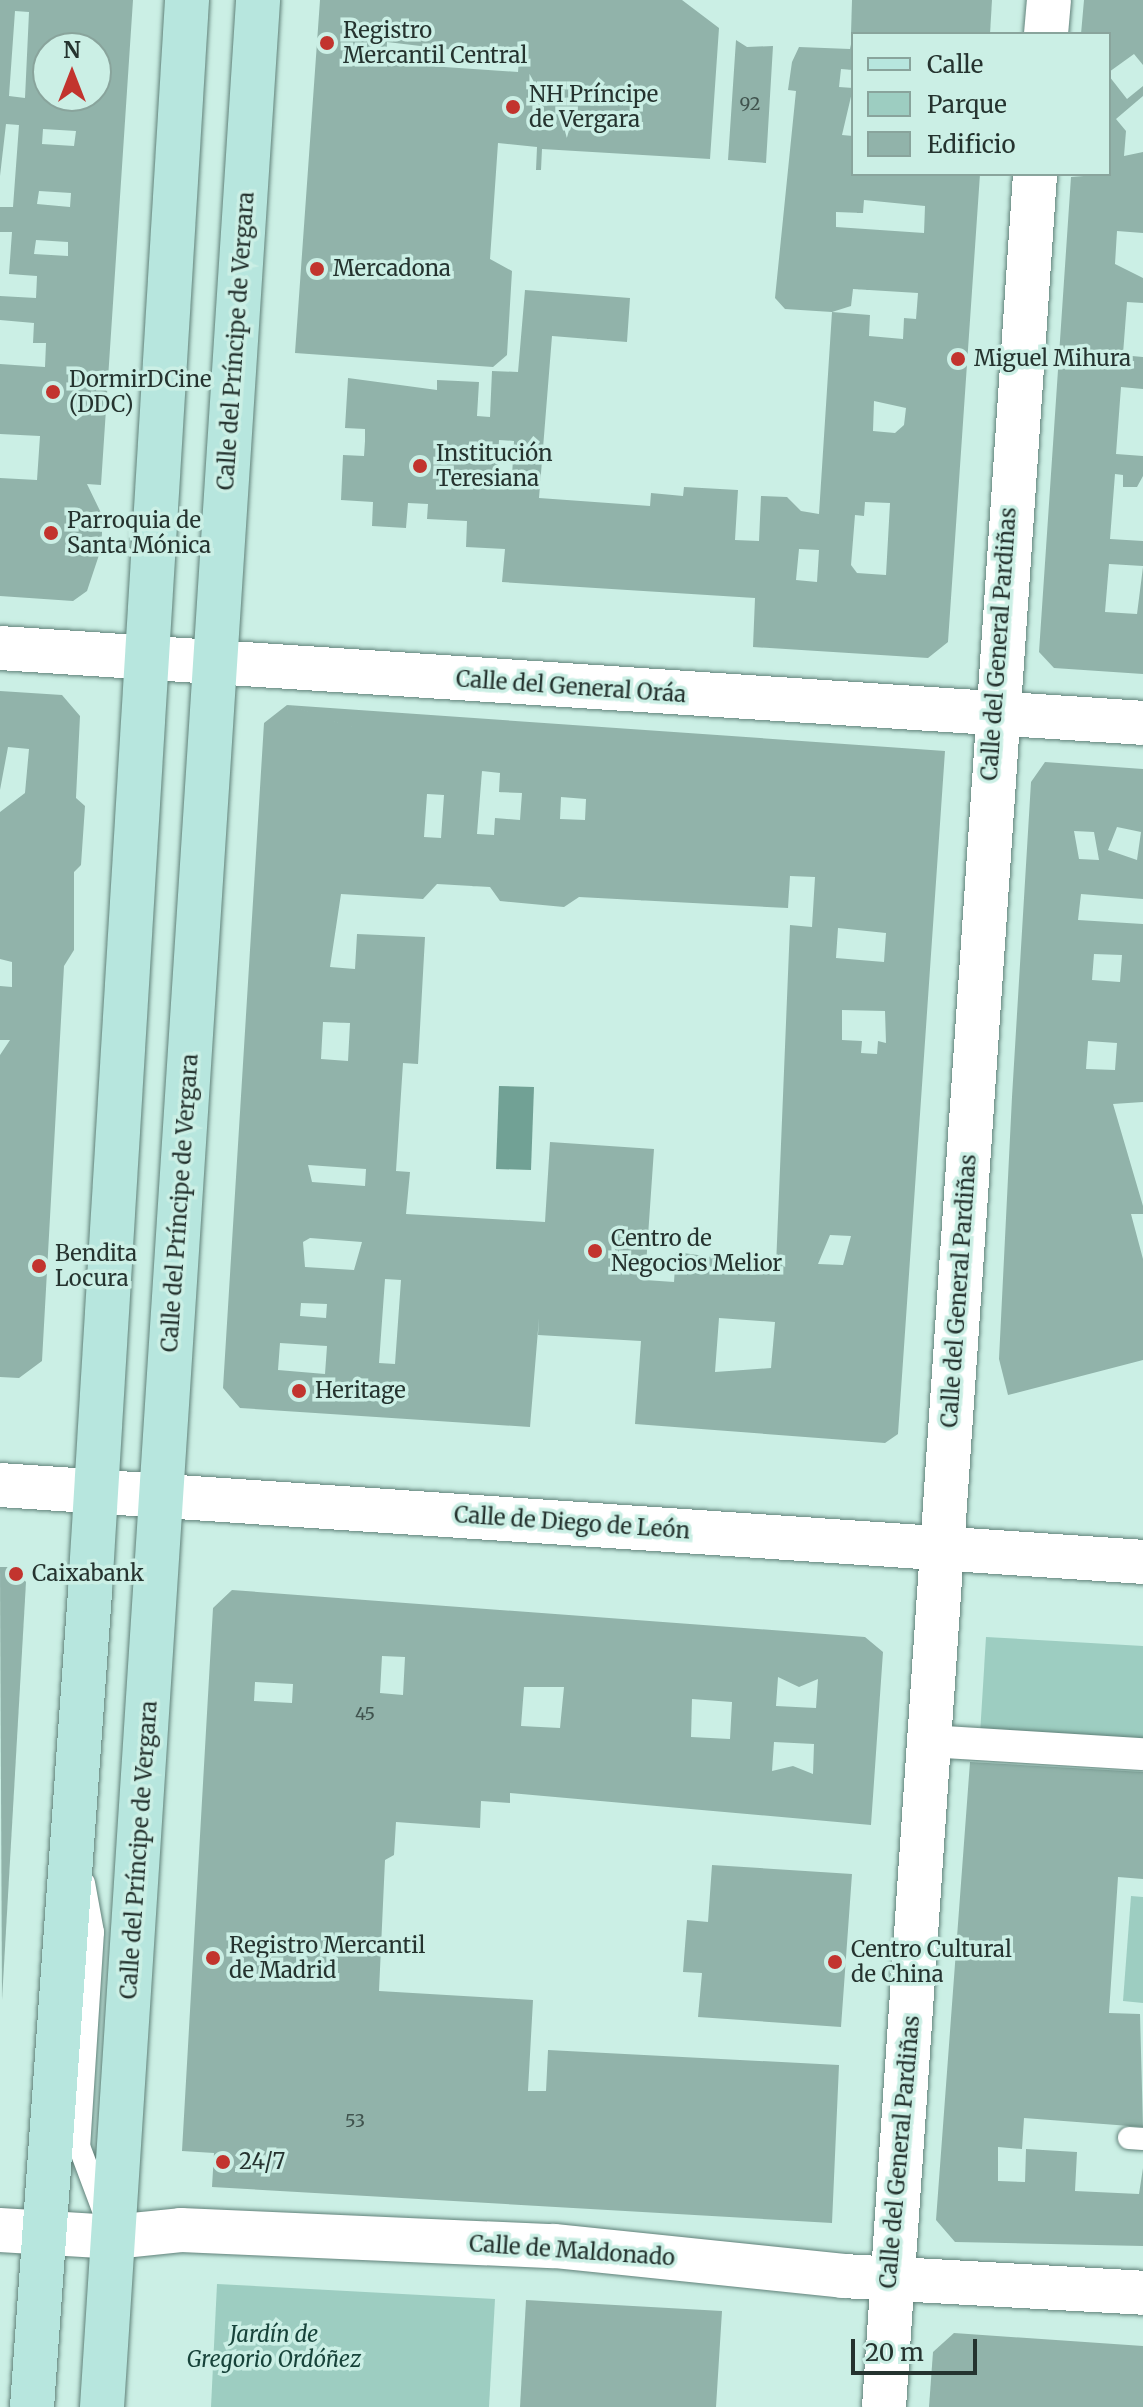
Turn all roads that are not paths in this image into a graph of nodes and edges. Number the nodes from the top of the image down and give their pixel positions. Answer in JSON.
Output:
{"nodes":[{"id":1,"x":187,"y":0,"type":"edge"},
{"id":2,"x":258,"y":0,"type":"edge"},
{"id":3,"x":1049,"y":0,"type":"edge"},
{"id":4,"x":1046,"y":32,"type":"edge"},
{"id":5,"x":1035,"y":176,"type":"edge"},
{"id":6,"x":0,"y":648,"type":"edge"},
{"id":7,"x":144,"y":660,"type":"junction"},
{"id":8,"x":216,"y":665,"type":"junction"},
{"id":9,"x":994,"y":716,"type":"junction"},
{"id":10,"x":1143,"y":723,"type":"edge"},
{"id":11,"x":0,"y":1485,"type":"edge"},
{"id":12,"x":96,"y":1490,"type":"junction"},
{"id":13,"x":160,"y":1495,"type":"junction"},
{"id":14,"x":939,"y":1547,"type":"junction"},
{"id":15,"x":1143,"y":1562,"type":"edge"},
{"id":16,"x":928,"y":1741,"type":"junction"},
{"id":17,"x":1143,"y":1754,"type":"edge"},
{"id":18,"x":73,"y":1823,"type":"junction"},
{"id":19,"x":21,"y":2232,"type":"edge"},
{"id":20,"x":113,"y":2237,"type":"junction"},
{"id":21,"x":889,"y":2277,"type":"junction"},
{"id":22,"x":1143,"y":2293,"type":"edge"},
{"id":23,"x":32,"y":2407,"type":"edge"},
{"id":24,"x":102,"y":2407,"type":"edge"},
{"id":25,"x":884,"y":2407,"type":"edge"}],
"edges":[{"from":1,"to":7,"type":"main road"},
{"from":2,"to":8,"type":"main road","name":"Calle del Príncipe de Vergara"},
{"from":3,"to":4,"type":"street"},
{"from":5,"to":9,"type":"street","name":"Calle del General Pardiñas"},
{"from":6,"to":7,"type":"street","name":"Calle del General Oráa"},
{"from":7,"to":8,"type":"street","name":"Calle del General Oráa"},
{"from":7,"to":12,"type":"main road"},
{"from":8,"to":9,"type":"street","name":"Calle del General Oráa"},
{"from":8,"to":13,"type":"main road","name":"Calle del Príncipe de Vergara"},
{"from":9,"to":10,"type":"street","name":"Calle del General Oráa"},
{"from":9,"to":14,"type":"street","name":"Calle del General Pardiñas"},
{"from":11,"to":12,"type":"street","name":"Calle de Diego de León"},
{"from":12,"to":13,"type":"street","name":"Calle de Diego de León"},
{"from":12,"to":18,"type":"main road"},
{"from":13,"to":14,"type":"street","name":"Calle de Diego de León"},
{"from":13,"to":20,"type":"main road","name":"Calle del Príncipe de Vergara"},
{"from":14,"to":15,"type":"street","name":"Calle de Diego de León"},
{"from":14,"to":16,"type":"street","name":"Calle del General Pardiñas"},
{"from":16,"to":17,"type":"street"},
{"from":16,"to":21,"type":"street","name":"Calle del General Pardiñas"},
{"from":18,"to":19,"type":"main road"},
{"from":18,"to":20,"type":"lane"},
{"from":19,"to":20,"type":"street","name":"Calle de Maldonado"},
{"from":19,"to":23,"type":"main road"},
{"from":20,"to":21,"type":"street","name":"Calle de Maldonado"},
{"from":20,"to":24,"type":"main road","name":"Calle del Príncipe de Vergara"},
{"from":21,"to":22,"type":"street","name":"Calle de Maldonado"},
{"from":21,"to":25,"type":"street","name":"Calle del General Pardiñas"}]}
